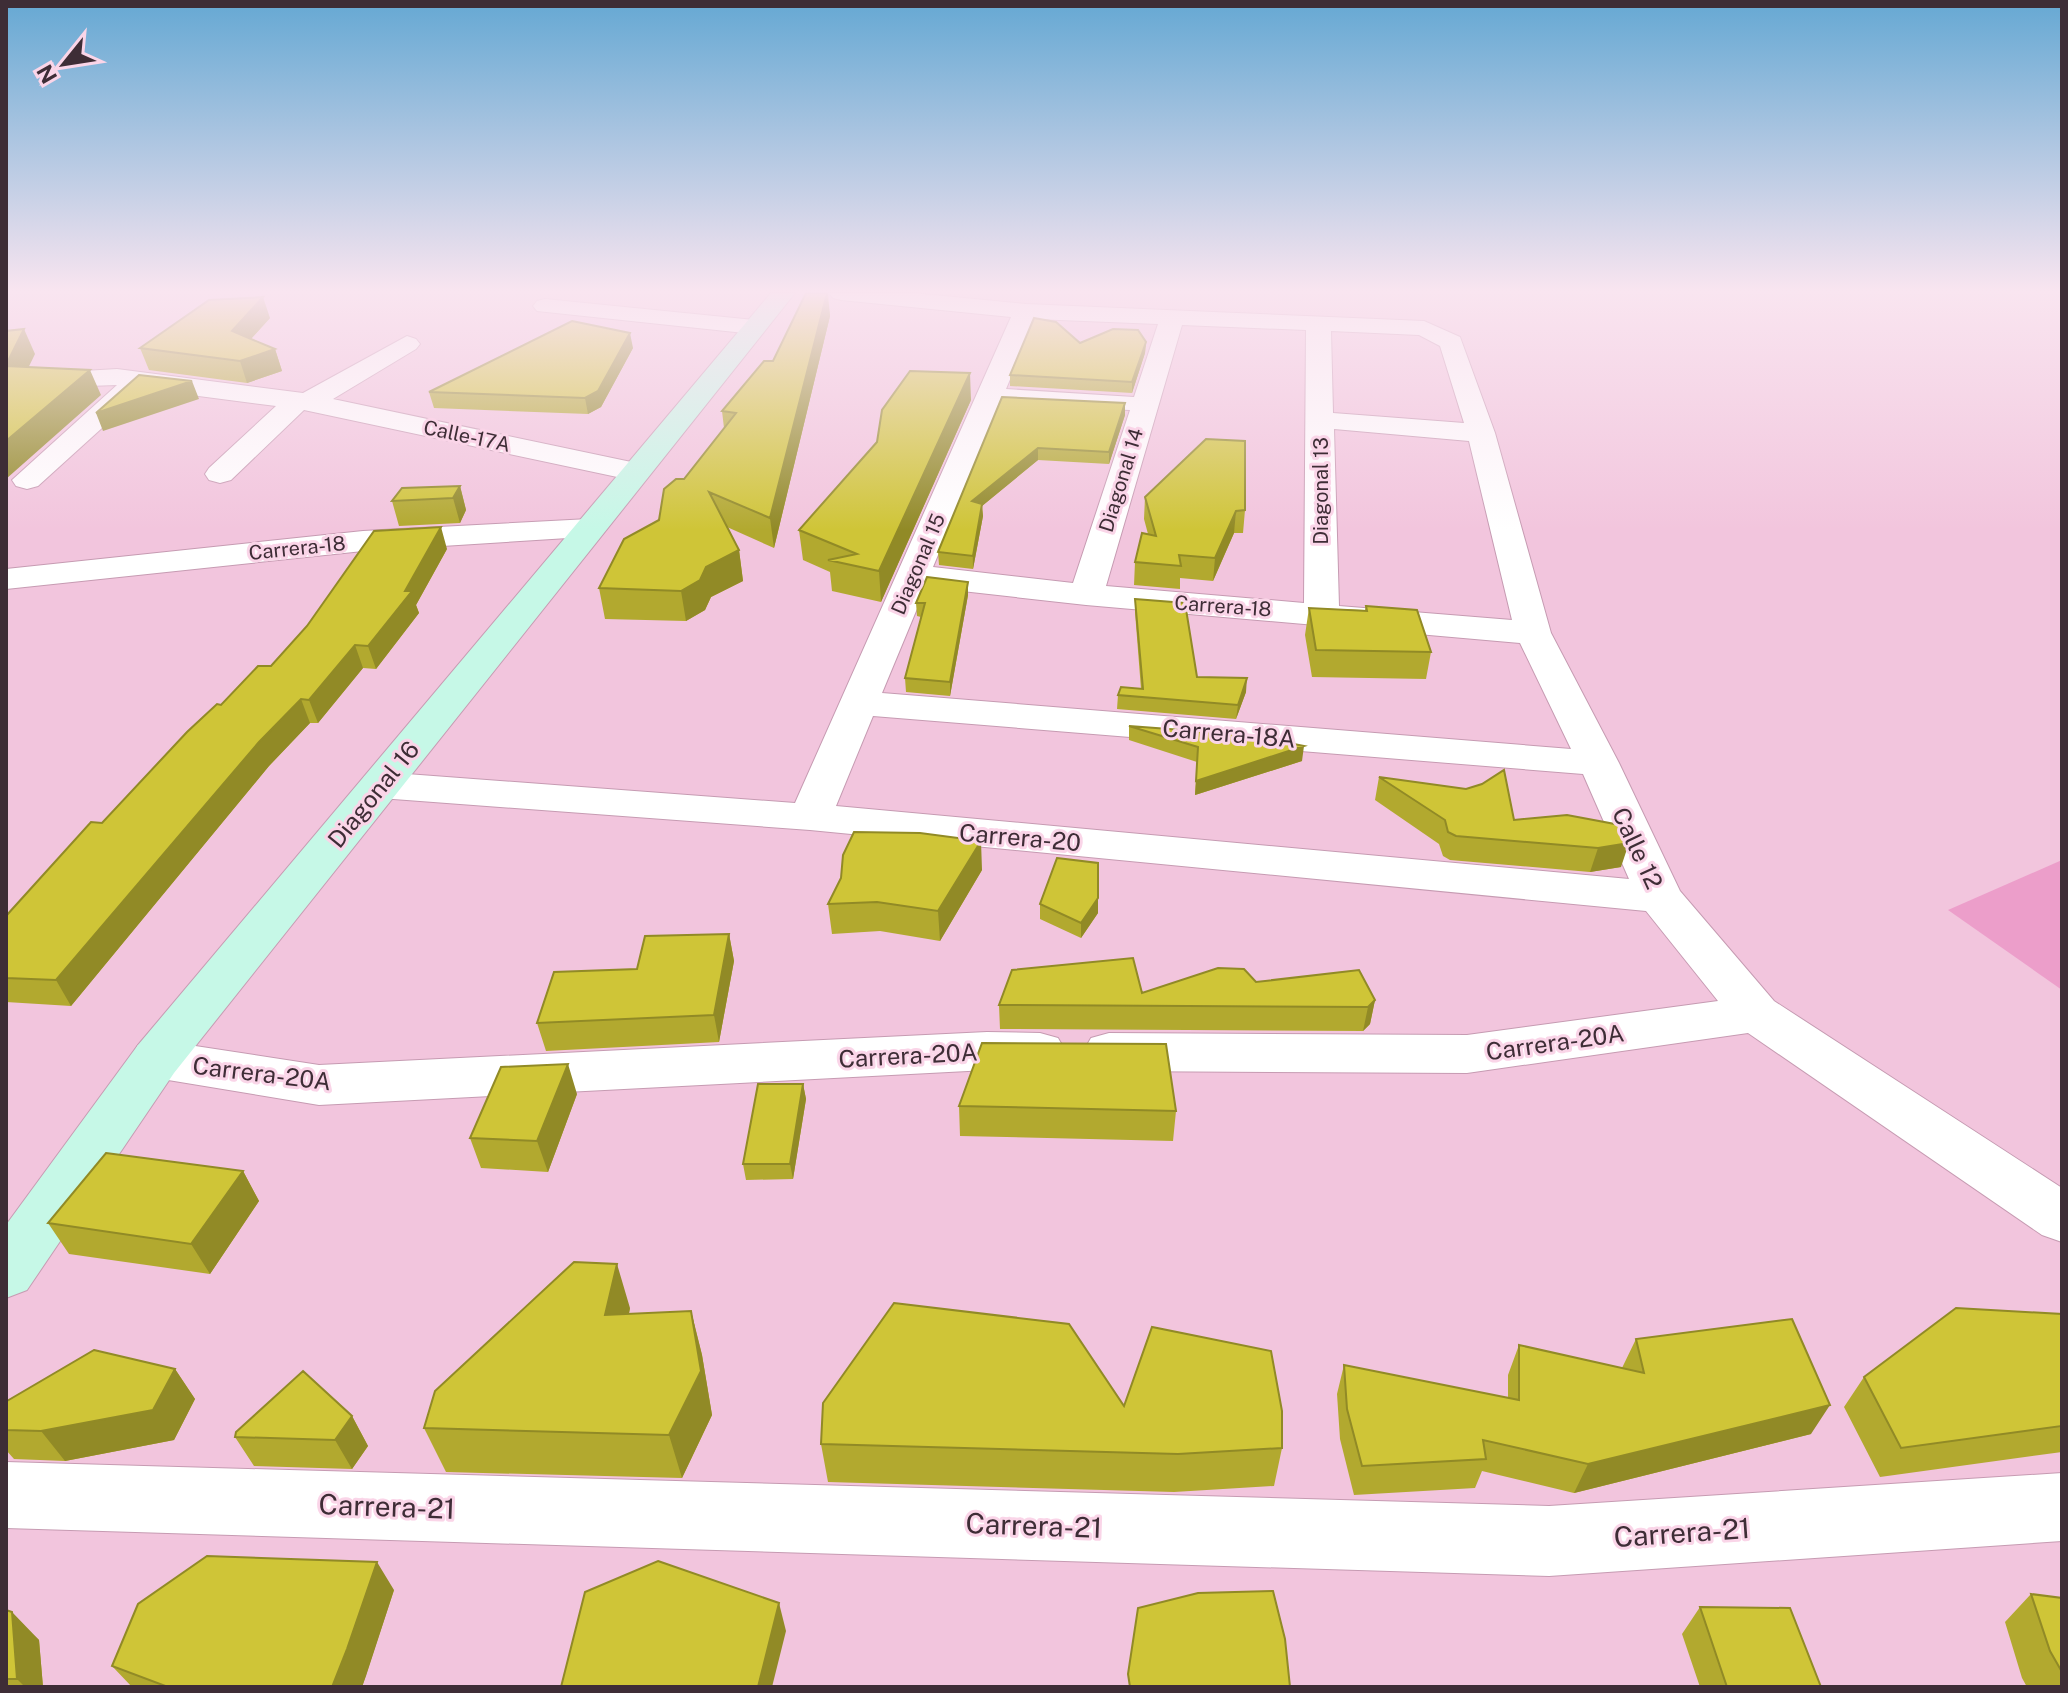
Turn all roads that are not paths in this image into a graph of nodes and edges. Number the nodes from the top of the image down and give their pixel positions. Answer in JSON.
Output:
{"nodes":[{"id":1,"x":132,"y":372,"type":"junction"},
{"id":2,"x":357,"y":372,"type":"edge"},
{"id":3,"x":717,"y":372,"type":"edge"},
{"id":4,"x":999,"y":372,"type":"edge"},
{"id":5,"x":1155,"y":372,"type":"edge"},
{"id":6,"x":1318,"y":372,"type":"edge"},
{"id":7,"x":1461,"y":372,"type":"edge"},
{"id":8,"x":59,"y":379,"type":"edge"},
{"id":9,"x":989,"y":396,"type":"junction"},
{"id":10,"x":303,"y":402,"type":"junction"},
{"id":11,"x":1144,"y":405,"type":"junction"},
{"id":12,"x":1321,"y":420,"type":"junction"},
{"id":13,"x":1481,"y":433,"type":"junction"},
{"id":14,"x":636,"y":472,"type":"junction"},
{"id":15,"x":220,"y":474,"type":"dead end"},
{"id":16,"x":27,"y":480,"type":"dead end"},
{"id":17,"x":589,"y":529,"type":"junction"},
{"id":18,"x":914,"y":575,"type":"junction"},
{"id":19,"x":6,"y":579,"type":"edge"},
{"id":20,"x":1086,"y":595,"type":"junction"},
{"id":21,"x":1322,"y":613,"type":"junction"},
{"id":22,"x":1533,"y":633,"type":"junction"},
{"id":23,"x":859,"y":703,"type":"junction"},
{"id":24,"x":1599,"y":763,"type":"junction"},
{"id":25,"x":380,"y":785,"type":"junction"},
{"id":26,"x":810,"y":817,"type":"junction"},
{"id":27,"x":1660,"y":897,"type":"junction"},
{"id":28,"x":1756,"y":1014,"type":"junction"},
{"id":29,"x":156,"y":1059,"type":"junction"},
{"id":30,"x":2062,"y":1218,"type":"edge"},
{"id":31,"x":6,"y":1272,"type":"edge"},
{"id":32,"x":6,"y":1495,"type":"edge"},
{"id":33,"x":2062,"y":1507,"type":"edge"}],
"edges":[{"from":1,"to":8,"type":"street","name":"Calle-17A"},
{"from":1,"to":10,"type":"street","name":"Calle-17A"},
{"from":1,"to":16,"type":"street"},
{"from":2,"to":10,"type":"street"},
{"from":3,"to":14,"type":"street","name":"Diagonal 16"},
{"from":4,"to":9,"type":"street","name":"Diagonal 15"},
{"from":5,"to":11,"type":"street","name":"Diagonal 14"},
{"from":6,"to":12,"type":"street","name":"Diagonal 13"},
{"from":7,"to":13,"type":"street","name":"Calle 12"},
{"from":9,"to":11,"type":"street"},
{"from":9,"to":18,"type":"street","name":"Diagonal 15"},
{"from":10,"to":14,"type":"street","name":"Calle-17A"},
{"from":10,"to":15,"type":"street"},
{"from":11,"to":20,"type":"street","name":"Diagonal 14"},
{"from":12,"to":13,"type":"street"},
{"from":12,"to":21,"type":"street","name":"Diagonal 13"},
{"from":13,"to":22,"type":"street","name":"Calle 12"},
{"from":14,"to":17,"type":"street","name":"Diagonal 16"},
{"from":17,"to":19,"type":"street","name":"Carrera-18"},
{"from":17,"to":25,"type":"street","name":"Diagonal 16"},
{"from":18,"to":20,"type":"street","name":"Carrera-18"},
{"from":18,"to":23,"type":"street","name":"Diagonal 15"},
{"from":20,"to":21,"type":"street","name":"Carrera-18"},
{"from":21,"to":22,"type":"street","name":"Carrera-18"},
{"from":22,"to":24,"type":"street","name":"Calle 12"},
{"from":23,"to":24,"type":"street","name":"Carrera-18A"},
{"from":23,"to":26,"type":"street","name":"Diagonal 15"},
{"from":24,"to":27,"type":"street","name":"Calle 12"},
{"from":25,"to":26,"type":"street","name":"Carrera-20"},
{"from":25,"to":29,"type":"street","name":"Diagonal 16"},
{"from":26,"to":27,"type":"street","name":"Carrera-20"},
{"from":27,"to":28,"type":"street","name":"Calle 12"},
{"from":28,"to":29,"type":"street","name":"Carrera-20A"},
{"from":28,"to":30,"type":"street","name":"Calle 12"},
{"from":29,"to":31,"type":"street","name":"Diagonal 16"},
{"from":32,"to":33,"type":"street","name":"Carrera-21"}]}
